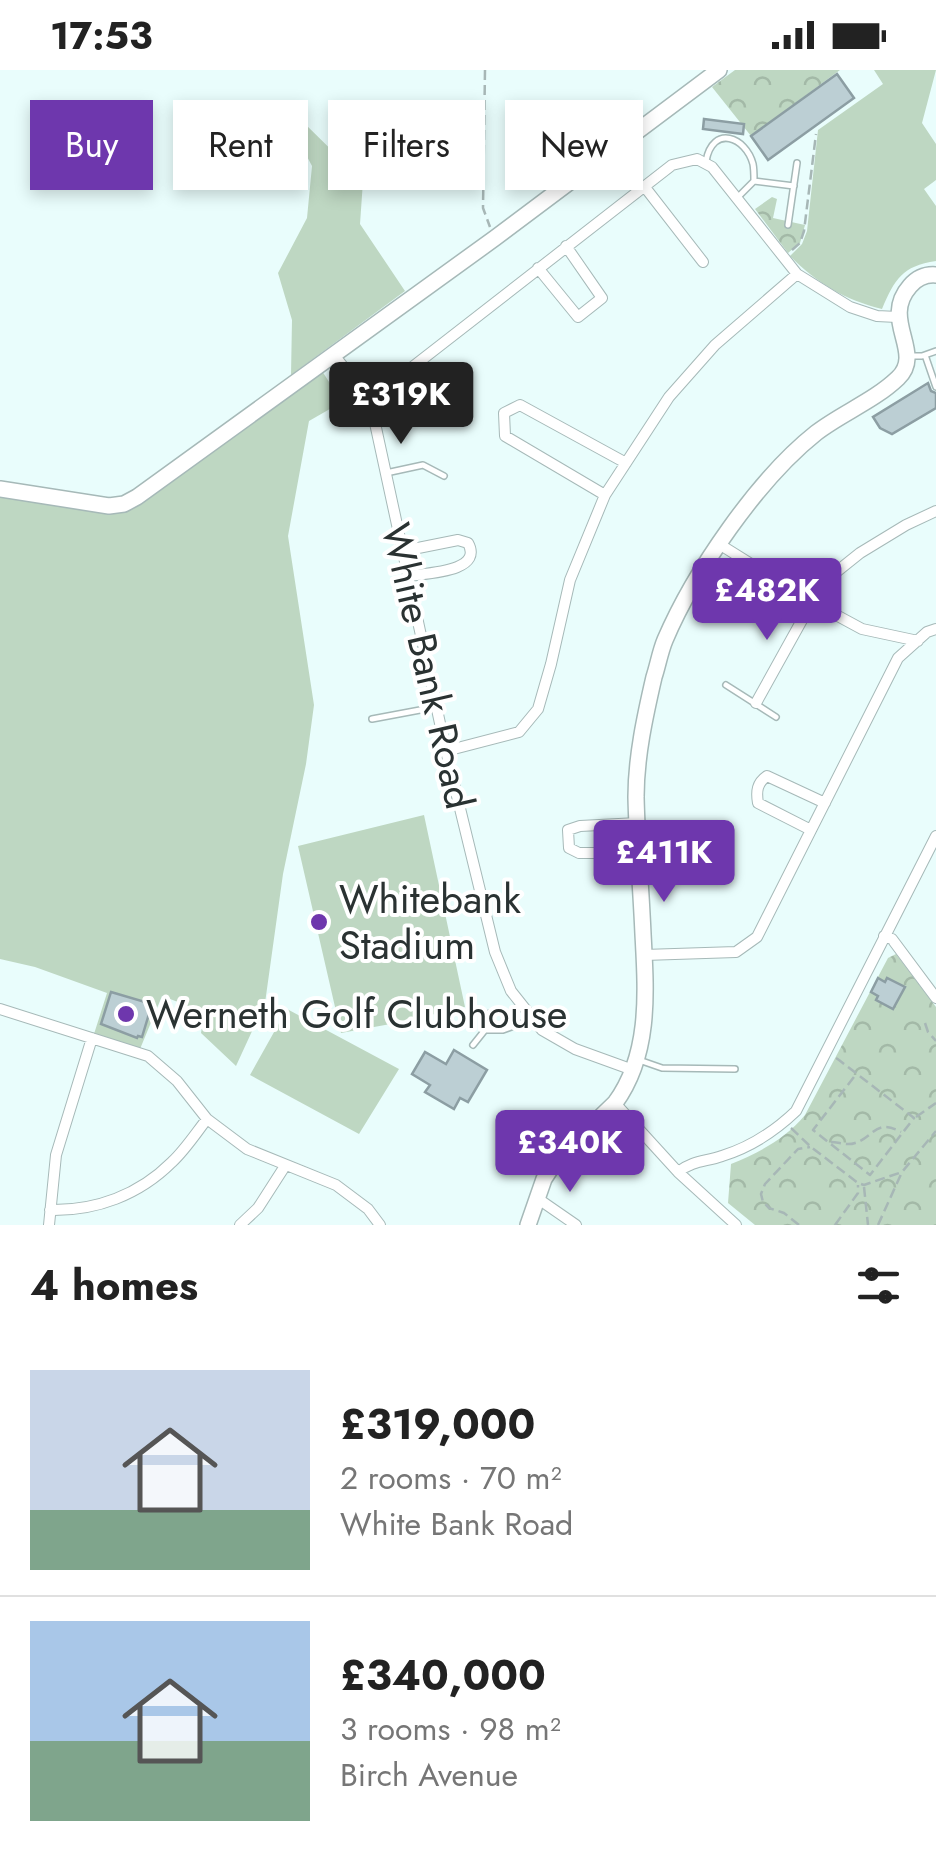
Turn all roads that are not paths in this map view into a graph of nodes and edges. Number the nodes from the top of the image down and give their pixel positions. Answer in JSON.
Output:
{"nodes":[{"id":1,"x":719,"y":70,"type":"edge"},
{"id":2,"x":797,"y":163,"type":"dead end"},
{"id":3,"x":705,"y":164,"type":"junction"},
{"id":4,"x":754,"y":181,"type":"junction"},
{"id":5,"x":644,"y":186,"type":"junction"},
{"id":6,"x":794,"y":186,"type":"junction"},
{"id":7,"x":736,"y":198,"type":"junction"},
{"id":8,"x":788,"y":226,"type":"dead end"},
{"id":9,"x":566,"y":246,"type":"junction"},
{"id":10,"x":703,"y":262,"type":"dead end"},
{"id":11,"x":538,"y":268,"type":"junction"},
{"id":12,"x":796,"y":274,"type":"junction"},
{"id":13,"x":936,"y":274,"type":"edge"},
{"id":14,"x":897,"y":316,"type":"junction"},
{"id":15,"x":936,"y":351,"type":"edge"},
{"id":16,"x":334,"y":355,"type":"junction"},
{"id":17,"x":908,"y":355,"type":"junction"},
{"id":18,"x":926,"y":355,"type":"junction"},
{"id":19,"x":936,"y":387,"type":"edge"},
{"id":20,"x":370,"y":400,"type":"junction"},
{"id":21,"x":626,"y":463,"type":"junction"},
{"id":22,"x":386,"y":474,"type":"junction"},
{"id":23,"x":444,"y":476,"type":"dead end"},
{"id":24,"x":0,"y":488,"type":"edge"},
{"id":25,"x":605,"y":496,"type":"junction"},
{"id":26,"x":936,"y":511,"type":"edge"},
{"id":27,"x":720,"y":544,"type":"junction"},
{"id":28,"x":403,"y":551,"type":"junction"},
{"id":29,"x":408,"y":576,"type":"junction"},
{"id":30,"x":809,"y":600,"type":"junction"},
{"id":31,"x":936,"y":629,"type":"edge"},
{"id":32,"x":918,"y":640,"type":"junction"},
{"id":33,"x":726,"y":685,"type":"dead end"},
{"id":34,"x":756,"y":703,"type":"junction"},
{"id":35,"x":436,"y":708,"type":"junction"},
{"id":36,"x":776,"y":717,"type":"dead end"},
{"id":37,"x":372,"y":720,"type":"dead end"},
{"id":38,"x":446,"y":751,"type":"junction"},
{"id":39,"x":825,"y":804,"type":"junction"},
{"id":40,"x":638,"y":823,"type":"junction"},
{"id":41,"x":811,"y":830,"type":"junction"},
{"id":42,"x":936,"y":836,"type":"edge"},
{"id":43,"x":639,"y":853,"type":"junction"},
{"id":44,"x":884,"y":936,"type":"junction"},
{"id":45,"x":644,"y":956,"type":"junction"},
{"id":46,"x":936,"y":998,"type":"edge"},
{"id":47,"x":0,"y":1010,"type":"edge"},
{"id":48,"x":490,"y":1013,"type":"dead end"},
{"id":49,"x":533,"y":1018,"type":"junction"},
{"id":50,"x":490,"y":1028,"type":"junction"},
{"id":51,"x":92,"y":1038,"type":"junction"},
{"id":52,"x":473,"y":1045,"type":"dead end"},
{"id":53,"x":635,"y":1065,"type":"junction"},
{"id":54,"x":735,"y":1069,"type":"dead end"},
{"id":55,"x":615,"y":1103,"type":"junction"},
{"id":56,"x":207,"y":1119,"type":"junction"},
{"id":57,"x":286,"y":1166,"type":"junction"},
{"id":58,"x":678,"y":1172,"type":"junction"},
{"id":59,"x":537,"y":1198,"type":"junction"},
{"id":60,"x":50,"y":1210,"type":"junction"},
{"id":61,"x":49,"y":1225,"type":"edge"},
{"id":62,"x":240,"y":1225,"type":"edge"},
{"id":63,"x":380,"y":1225,"type":"edge"},
{"id":64,"x":528,"y":1225,"type":"edge"},
{"id":65,"x":576,"y":1225,"type":"edge"},
{"id":66,"x":736,"y":1225,"type":"edge"}],
"edges":[{"from":1,"to":16,"type":"street"},
{"from":2,"to":6,"type":"lane"},
{"from":3,"to":4,"type":"lane"},
{"from":3,"to":5,"type":"street"},
{"from":3,"to":7,"type":"street"},
{"from":4,"to":6,"type":"lane"},
{"from":4,"to":7,"type":"lane"},
{"from":5,"to":9,"type":"street"},
{"from":5,"to":10,"type":"street"},
{"from":6,"to":8,"type":"lane"},
{"from":7,"to":12,"type":"street"},
{"from":9,"to":11,"type":"street"},
{"from":9,"to":11,"type":"street"},
{"from":11,"to":20,"type":"street"},
{"from":12,"to":14,"type":"street"},
{"from":12,"to":21,"type":"street"},
{"from":13,"to":14,"type":"street"},
{"from":14,"to":17,"type":"street"},
{"from":15,"to":18,"type":"lane"},
{"from":16,"to":20,"type":"street"},
{"from":16,"to":24,"type":"street"},
{"from":17,"to":18,"type":"lane"},
{"from":17,"to":27,"type":"street"},
{"from":18,"to":19,"type":"lane"},
{"from":20,"to":22,"type":"street","name":"White Bank Road"},
{"from":21,"to":25,"type":"street"},
{"from":21,"to":25,"type":"street"},
{"from":22,"to":23,"type":"lane"},
{"from":22,"to":28,"type":"street","name":"White Bank Road"},
{"from":25,"to":38,"type":"street"},
{"from":26,"to":30,"type":"street"},
{"from":27,"to":30,"type":"street"},
{"from":27,"to":40,"type":"street"},
{"from":28,"to":29,"type":"street","name":"White Bank Road"},
{"from":28,"to":29,"type":"street"},
{"from":29,"to":35,"type":"street","name":"White Bank Road"},
{"from":30,"to":32,"type":"street"},
{"from":30,"to":34,"type":"street"},
{"from":31,"to":32,"type":"street"},
{"from":32,"to":39,"type":"street"},
{"from":33,"to":34,"type":"lane"},
{"from":34,"to":36,"type":"lane"},
{"from":35,"to":37,"type":"lane"},
{"from":35,"to":38,"type":"street","name":"White Bank Road"},
{"from":38,"to":49,"type":"street","name":"White Bank Road"},
{"from":39,"to":41,"type":"street"},
{"from":39,"to":41,"type":"street"},
{"from":40,"to":43,"type":"street"},
{"from":40,"to":43,"type":"street"},
{"from":41,"to":45,"type":"street"},
{"from":42,"to":44,"type":"street"},
{"from":43,"to":45,"type":"street"},
{"from":44,"to":46,"type":"street"},
{"from":44,"to":58,"type":"street"},
{"from":45,"to":53,"type":"street"},
{"from":47,"to":51,"type":"street"},
{"from":48,"to":50,"type":"lane"},
{"from":49,"to":50,"type":"lane"},
{"from":49,"to":53,"type":"street","name":"White Bank Road"},
{"from":50,"to":52,"type":"lane"},
{"from":51,"to":56,"type":"street"},
{"from":51,"to":60,"type":"street"},
{"from":53,"to":54,"type":"lane"},
{"from":53,"to":55,"type":"street"},
{"from":55,"to":58,"type":"street"},
{"from":55,"to":59,"type":"street"},
{"from":56,"to":57,"type":"street"},
{"from":56,"to":60,"type":"street"},
{"from":57,"to":62,"type":"street"},
{"from":57,"to":63,"type":"street"},
{"from":58,"to":66,"type":"street"},
{"from":59,"to":64,"type":"street"},
{"from":59,"to":65,"type":"street"},
{"from":60,"to":61,"type":"street"}]}
